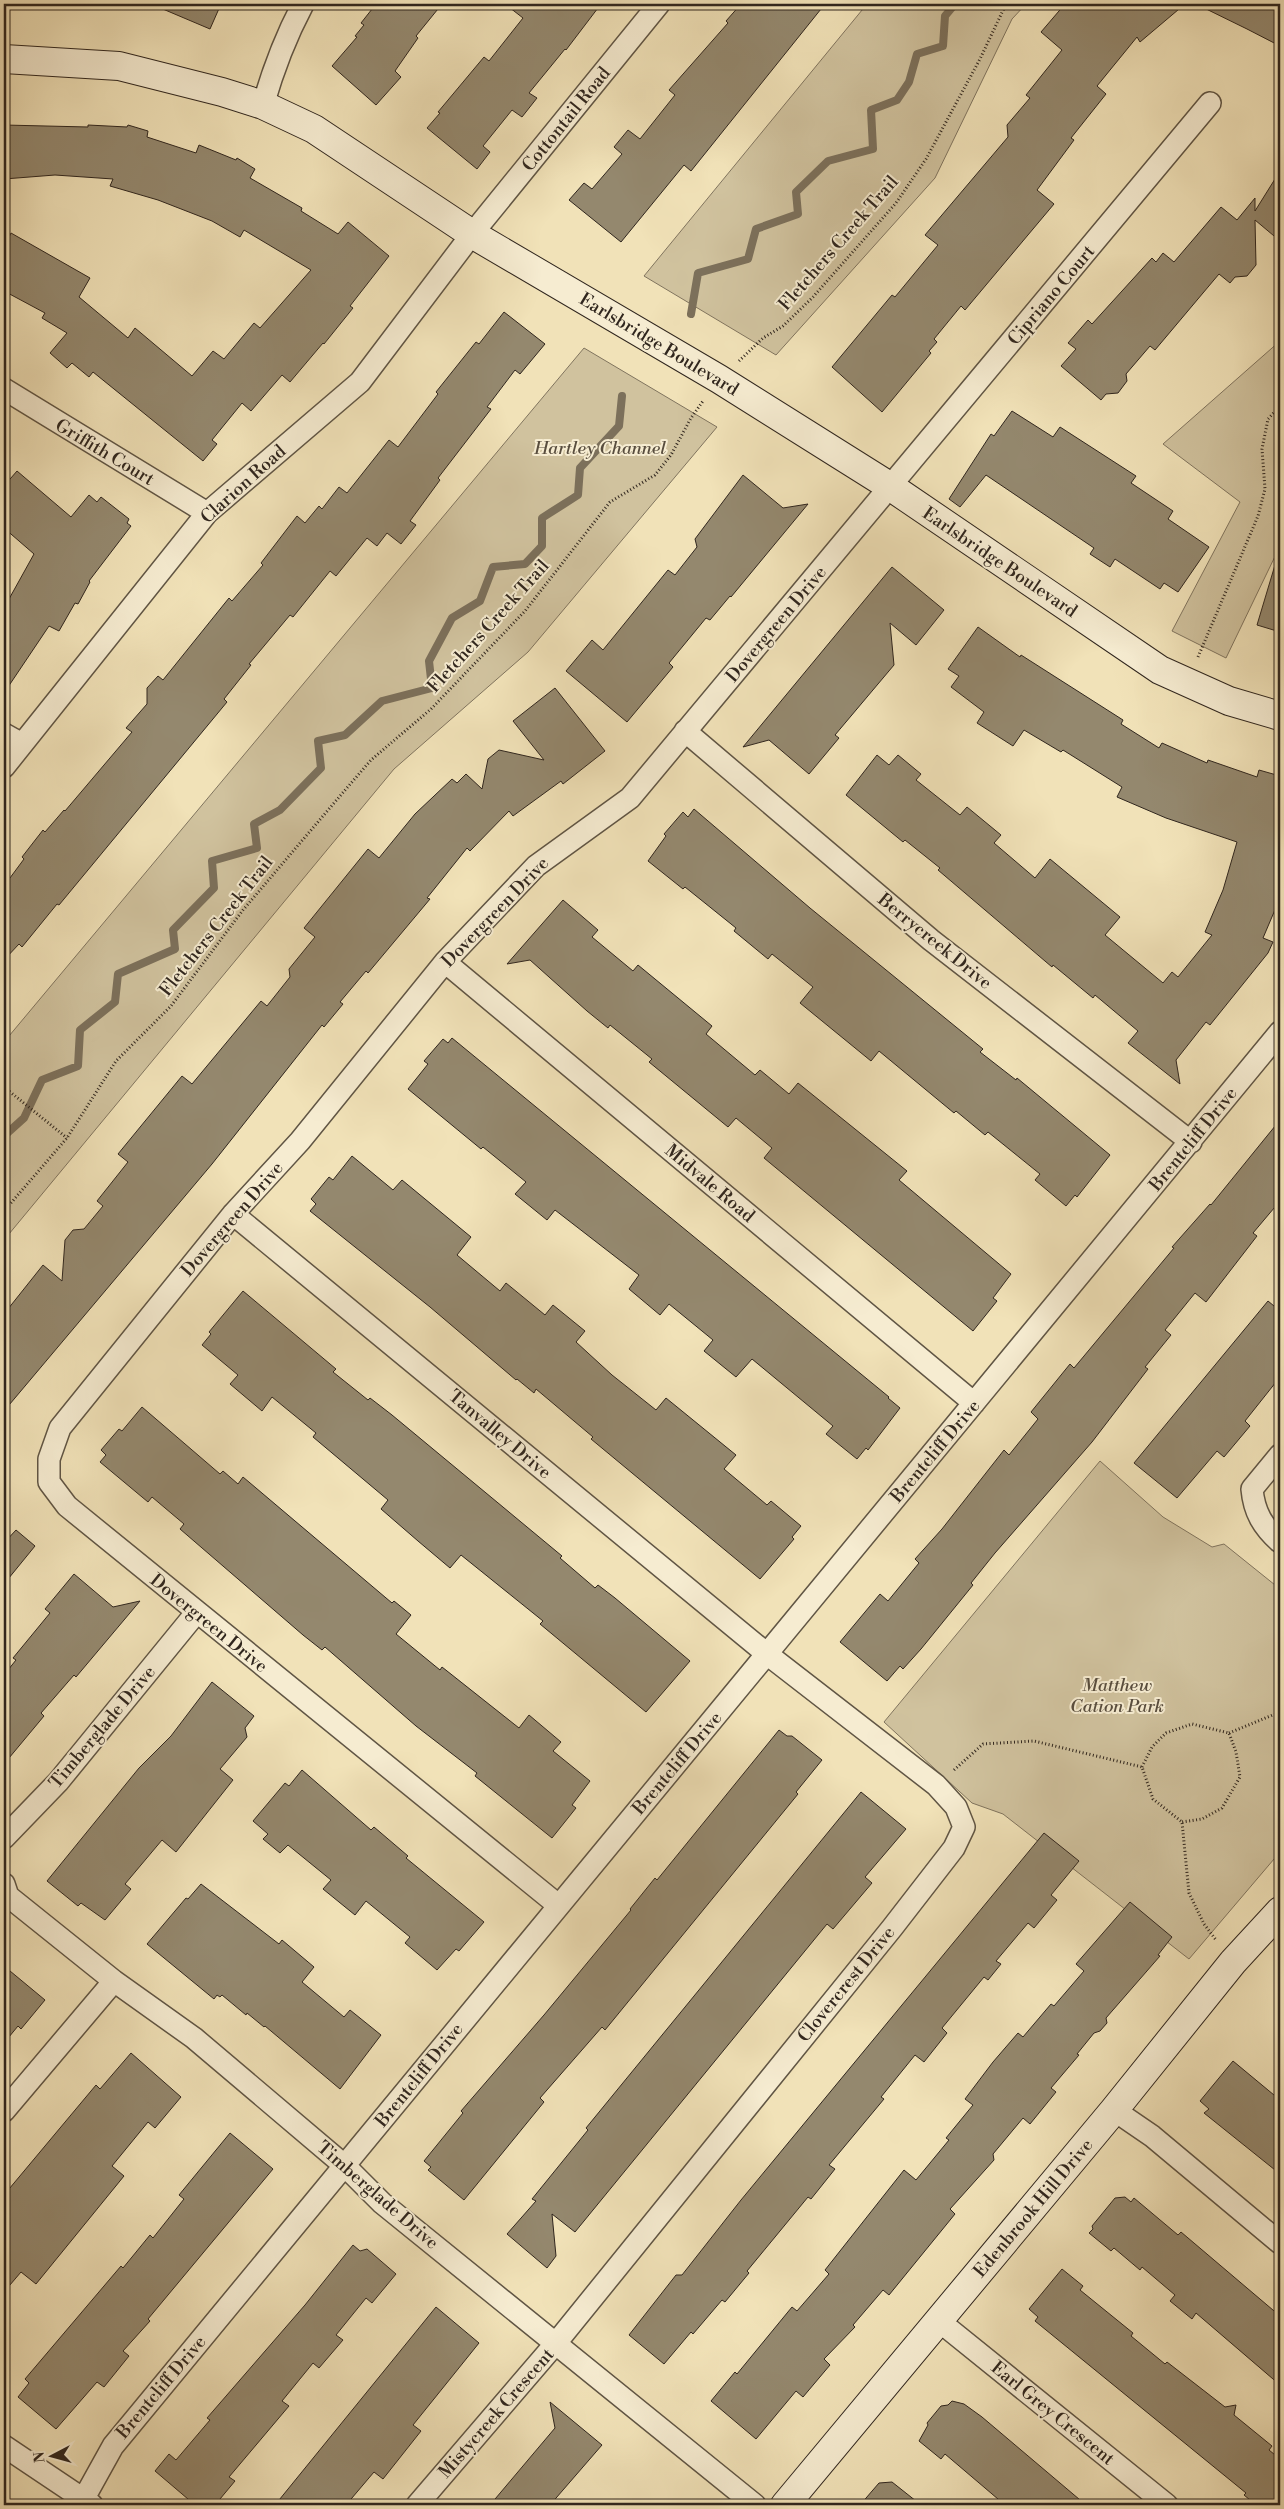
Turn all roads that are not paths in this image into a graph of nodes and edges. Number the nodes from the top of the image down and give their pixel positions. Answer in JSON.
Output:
{"nodes":[{"id":1,"x":303,"y":4,"type":"edge"},
{"id":2,"x":659,"y":4,"type":"edge"},
{"id":3,"x":4,"y":59,"type":"edge"},
{"id":4,"x":1210,"y":103,"type":"dead end"},
{"id":5,"x":263,"y":105,"type":"junction"},
{"id":6,"x":472,"y":234,"type":"junction"},
{"id":7,"x":4,"y":390,"type":"edge"},
{"id":8,"x":891,"y":487,"type":"junction"},
{"id":9,"x":207,"y":514,"type":"junction"},
{"id":10,"x":1280,"y":716,"type":"edge"},
{"id":11,"x":685,"y":732,"type":"junction"},
{"id":12,"x":13,"y":739,"type":"edge"},
{"id":13,"x":4,"y":767,"type":"edge"},
{"id":14,"x":445,"y":962,"type":"junction"},
{"id":15,"x":1280,"y":1032,"type":"edge"},
{"id":16,"x":1191,"y":1142,"type":"junction"},
{"id":17,"x":233,"y":1214,"type":"junction"},
{"id":18,"x":974,"y":1403,"type":"junction"},
{"id":19,"x":1280,"y":1455,"type":"edge"},
{"id":20,"x":1280,"y":1542,"type":"edge"},
{"id":21,"x":196,"y":1613,"type":"junction"},
{"id":22,"x":767,"y":1654,"type":"junction"},
{"id":23,"x":4,"y":1838,"type":"edge"},
{"id":24,"x":4,"y":1884,"type":"edge"},
{"id":25,"x":558,"y":1905,"type":"junction"},
{"id":26,"x":1280,"y":1911,"type":"edge"},
{"id":27,"x":114,"y":1981,"type":"junction"},
{"id":28,"x":1114,"y":2110,"type":"junction"},
{"id":29,"x":4,"y":2111,"type":"edge"},
{"id":30,"x":345,"y":2166,"type":"junction"},
{"id":31,"x":1280,"y":2243,"type":"edge"},
{"id":32,"x":939,"y":2321,"type":"junction"},
{"id":33,"x":556,"y":2343,"type":"junction"},
{"id":34,"x":4,"y":2446,"type":"edge"},
{"id":35,"x":87,"y":2503,"type":"edge"},
{"id":36,"x":417,"y":2505,"type":"edge"},
{"id":37,"x":755,"y":2505,"type":"edge"},
{"id":38,"x":785,"y":2505,"type":"edge"},
{"id":39,"x":1167,"y":2505,"type":"edge"}],
"edges":[{"from":1,"to":5,"type":"street"},
{"from":2,"to":6,"type":"street","name":"Cottontail Road"},
{"from":3,"to":5,"type":"street","name":"Earlsbridge Boulevard"},
{"from":4,"to":8,"type":"street","name":"Cipriano Court"},
{"from":5,"to":6,"type":"street","name":"Earlsbridge Boulevard"},
{"from":6,"to":8,"type":"street","name":"Earlsbridge Boulevard"},
{"from":6,"to":9,"type":"street","name":"Clarion Road"},
{"from":7,"to":9,"type":"street","name":"Griffith Court"},
{"from":8,"to":10,"type":"street","name":"Earlsbridge Boulevard"},
{"from":8,"to":11,"type":"street","name":"Dovergreen Drive"},
{"from":9,"to":12,"type":"street","name":"Clarion Road"},
{"from":11,"to":14,"type":"street","name":"Dovergreen Drive"},
{"from":11,"to":16,"type":"street","name":"Berrycreek Drive"},
{"from":12,"to":13,"type":"street","name":"Clarion Road"},
{"from":14,"to":17,"type":"street","name":"Dovergreen Drive"},
{"from":14,"to":18,"type":"street","name":"Midvale Road"},
{"from":15,"to":16,"type":"street","name":"Brentcliff Drive"},
{"from":16,"to":18,"type":"street","name":"Brentcliff Drive"},
{"from":17,"to":21,"type":"street","name":"Dovergreen Drive"},
{"from":17,"to":22,"type":"street","name":"Tanvalley Drive"},
{"from":18,"to":22,"type":"street","name":"Brentcliff Drive"},
{"from":19,"to":20,"type":"street"},
{"from":21,"to":23,"type":"street","name":"Timberglade Drive"},
{"from":21,"to":25,"type":"street","name":"Dovergreen Drive"},
{"from":22,"to":25,"type":"street","name":"Brentcliff Drive"},
{"from":22,"to":33,"type":"street","name":"Clovercrest Drive"},
{"from":24,"to":27,"type":"street","name":"Timberglade Drive"},
{"from":25,"to":30,"type":"street","name":"Brentcliff Drive"},
{"from":26,"to":28,"type":"street","name":"Edenbrook Hill Drive"},
{"from":27,"to":29,"type":"street"},
{"from":27,"to":30,"type":"street","name":"Timberglade Drive"},
{"from":28,"to":31,"type":"street"},
{"from":28,"to":32,"type":"street","name":"Edenbrook Hill Drive"},
{"from":30,"to":33,"type":"street","name":"Timberglade Drive"},
{"from":30,"to":35,"type":"street","name":"Brentcliff Drive"},
{"from":32,"to":38,"type":"street","name":"Edenbrook Hill Drive"},
{"from":32,"to":39,"type":"street","name":"Earl Grey Crescent"},
{"from":33,"to":36,"type":"street","name":"Mistycreek Crescent"},
{"from":33,"to":37,"type":"street","name":"Timberglade Drive"},
{"from":34,"to":35,"type":"street"}]}
